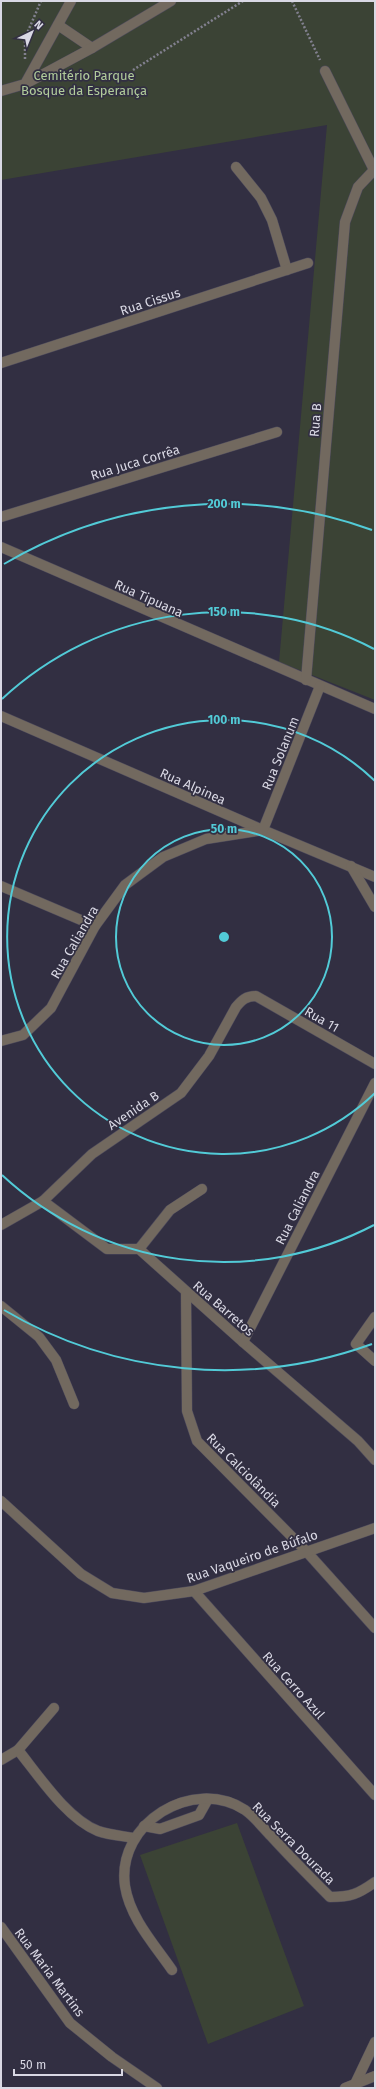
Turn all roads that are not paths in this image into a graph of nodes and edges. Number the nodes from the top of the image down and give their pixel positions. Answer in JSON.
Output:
{"nodes":[{"id":1,"x":71,"y":1,"type":"edge"},
{"id":2,"x":171,"y":1,"type":"edge"},
{"id":3,"x":58,"y":25,"type":"junction"},
{"id":4,"x":92,"y":48,"type":"junction"},
{"id":5,"x":325,"y":71,"type":"road end"},
{"id":6,"x":25,"y":84,"type":"junction"},
{"id":7,"x":1,"y":91,"type":"edge"},
{"id":8,"x":236,"y":167,"type":"dead end"},
{"id":9,"x":375,"y":170,"type":"edge"},
{"id":10,"x":308,"y":263,"type":"dead end"},
{"id":11,"x":287,"y":270,"type":"junction"},
{"id":12,"x":1,"y":364,"type":"edge"},
{"id":13,"x":277,"y":432,"type":"dead end"},
{"id":14,"x":1,"y":517,"type":"edge"},
{"id":15,"x":1,"y":547,"type":"edge"},
{"id":16,"x":306,"y":680,"type":"junction"},
{"id":17,"x":320,"y":686,"type":"junction"},
{"id":18,"x":375,"y":709,"type":"edge"},
{"id":19,"x":1,"y":716,"type":"edge"},
{"id":20,"x":263,"y":830,"type":"junction"},
{"id":21,"x":351,"y":866,"type":"junction"},
{"id":22,"x":375,"y":877,"type":"edge"},
{"id":23,"x":1,"y":886,"type":"edge"},
{"id":24,"x":375,"y":907,"type":"edge"},
{"id":25,"x":95,"y":926,"type":"junction"},
{"id":26,"x":256,"y":996,"type":"joint"},
{"id":27,"x":1,"y":1041,"type":"edge"},
{"id":28,"x":375,"y":1064,"type":"edge"},
{"id":29,"x":375,"y":1083,"type":"edge"},
{"id":30,"x":202,"y":1189,"type":"dead end"},
{"id":31,"x":43,"y":1200,"type":"junction"},
{"id":32,"x":1,"y":1225,"type":"edge"},
{"id":33,"x":139,"y":1248,"type":"junction"},
{"id":34,"x":186,"y":1292,"type":"junction"},
{"id":35,"x":1,"y":1306,"type":"edge"},
{"id":36,"x":375,"y":1317,"type":"edge"},
{"id":37,"x":243,"y":1342,"type":"junction"},
{"id":38,"x":375,"y":1362,"type":"edge"},
{"id":39,"x":74,"y":1404,"type":"dead end"},
{"id":40,"x":375,"y":1460,"type":"edge"},
{"id":41,"x":1,"y":1501,"type":"edge"},
{"id":42,"x":375,"y":1528,"type":"edge"},
{"id":43,"x":306,"y":1551,"type":"junction"},
{"id":44,"x":194,"y":1591,"type":"junction"},
{"id":45,"x":375,"y":1628,"type":"edge"},
{"id":46,"x":54,"y":1708,"type":"dead end"},
{"id":47,"x":18,"y":1750,"type":"junction"},
{"id":48,"x":1,"y":1760,"type":"edge"},
{"id":49,"x":373,"y":1791,"type":"edge"},
{"id":50,"x":208,"y":1799,"type":"junction"},
{"id":51,"x":144,"y":1826,"type":"junction"},
{"id":52,"x":134,"y":1838,"type":"junction"},
{"id":53,"x":375,"y":1882,"type":"edge"},
{"id":54,"x":1,"y":1927,"type":"edge"},
{"id":55,"x":172,"y":1970,"type":"dead end"},
{"id":56,"x":375,"y":2042,"type":"edge"},
{"id":57,"x":375,"y":2076,"type":"edge"},
{"id":58,"x":355,"y":2084,"type":"junction"},
{"id":59,"x":156,"y":2087,"type":"edge"},
{"id":60,"x":345,"y":2088,"type":"edge"}],
"edges":[{"from":1,"to":3,"type":"street"},
{"from":2,"to":4,"type":"street"},
{"from":3,"to":4,"type":"street"},
{"from":3,"to":6,"type":"street"},
{"from":4,"to":6,"type":"street"},
{"from":5,"to":9,"type":"street"},
{"from":6,"to":7,"type":"street"},
{"from":8,"to":11,"type":"street"},
{"from":9,"to":16,"type":"street","name":"Rua B"},
{"from":10,"to":11,"type":"street","name":"Rua Cissus"},
{"from":11,"to":12,"type":"street","name":"Rua Cissus"},
{"from":13,"to":14,"type":"street","name":"Rua Juca Corrêa"},
{"from":15,"to":16,"type":"street","name":"Rua Tipuana"},
{"from":16,"to":17,"type":"street","name":"Rua Tipuana"},
{"from":17,"to":18,"type":"street","name":"Rua Tipuana"},
{"from":17,"to":20,"type":"street","name":"Rua Solanum"},
{"from":19,"to":20,"type":"street","name":"Rua Alpinea"},
{"from":20,"to":21,"type":"street","name":"Rua Alpinea"},
{"from":20,"to":25,"type":"street","name":"Rua Caliandra"},
{"from":21,"to":22,"type":"street","name":"Rua Alpinea"},
{"from":21,"to":24,"type":"street"},
{"from":23,"to":25,"type":"street"},
{"from":25,"to":27,"type":"street","name":"Rua Caliandra"},
{"from":26,"to":28,"type":"street","name":"Rua 11"},
{"from":26,"to":31,"type":"street","name":"Avenida B"},
{"from":29,"to":37,"type":"street","name":"Rua Caliandra"},
{"from":30,"to":33,"type":"street"},
{"from":31,"to":32,"type":"street","name":"Avenida B"},
{"from":31,"to":33,"type":"street"},
{"from":33,"to":34,"type":"street","name":"Rua Barretos"},
{"from":34,"to":37,"type":"street","name":"Rua Barretos"},
{"from":34,"to":43,"type":"street","name":"Rua Calciolândia"},
{"from":35,"to":39,"type":"street"},
{"from":36,"to":38,"type":"street"},
{"from":37,"to":40,"type":"street","name":"Rua Barretos"},
{"from":41,"to":44,"type":"street","name":"Rua Vaqueiro de Búfalo"},
{"from":42,"to":43,"type":"street","name":"Rua Vaqueiro de Búfalo"},
{"from":43,"to":44,"type":"street","name":"Rua Vaqueiro de Búfalo"},
{"from":43,"to":45,"type":"street","name":"Rua Calciolândia"},
{"from":44,"to":49,"type":"street","name":"Rua Cerro Azul"},
{"from":46,"to":47,"type":"street"},
{"from":47,"to":48,"type":"street"},
{"from":47,"to":52,"type":"street"},
{"from":50,"to":51,"type":"street","name":"Rua Serra Dourada"},
{"from":50,"to":51,"type":"street"},
{"from":50,"to":53,"type":"street","name":"Rua Serra Dourada"},
{"from":51,"to":52,"type":"street","name":"Rua Serra Dourada"},
{"from":52,"to":55,"type":"street","name":"Rua Serra Dourada"},
{"from":54,"to":59,"type":"street","name":"Rua Maria Martins"},
{"from":56,"to":58,"type":"street"},
{"from":57,"to":58,"type":"street"},
{"from":58,"to":60,"type":"street"}]}
